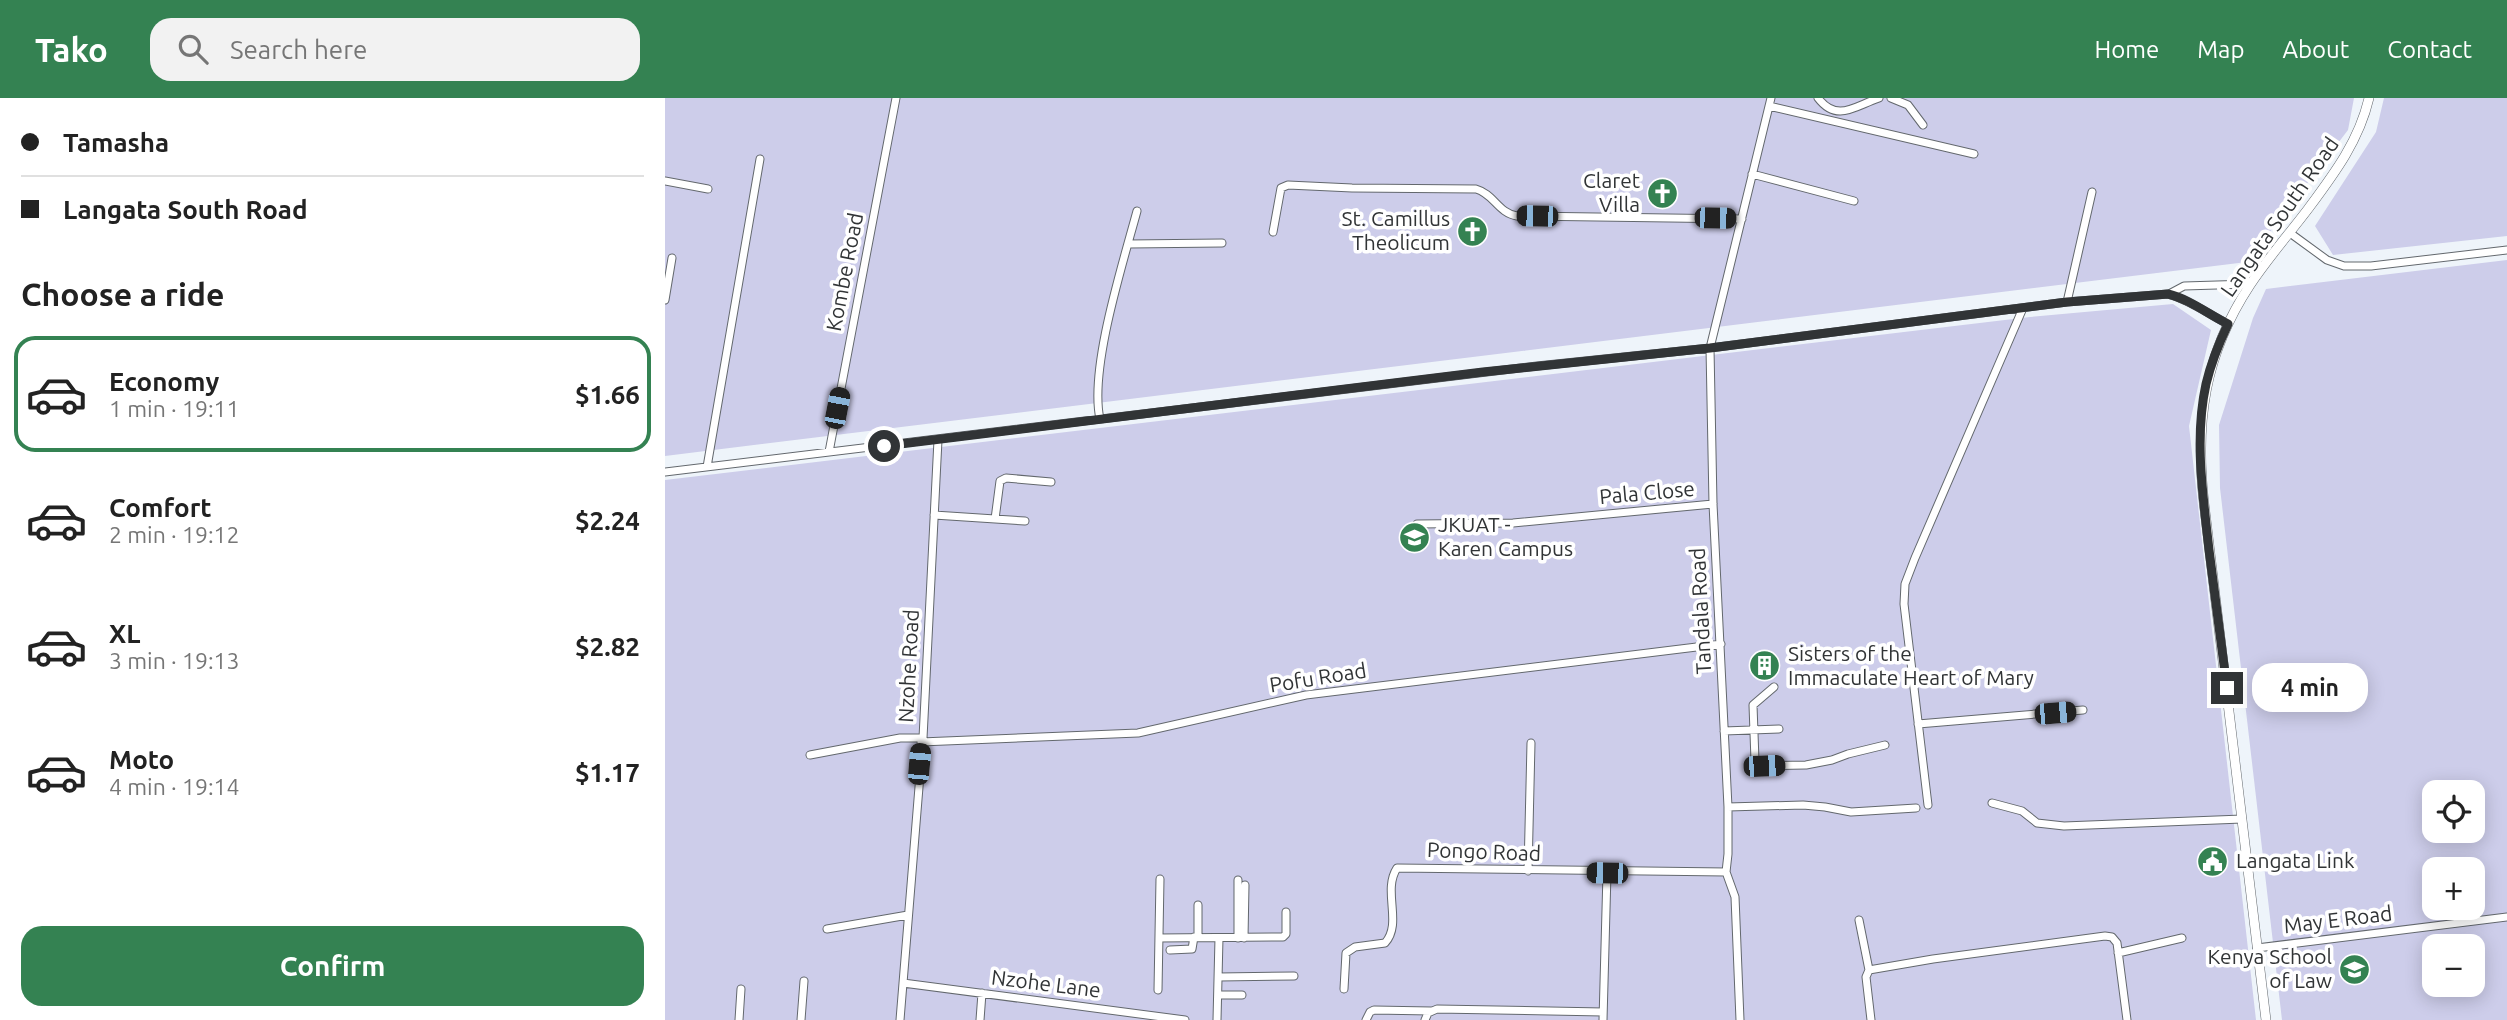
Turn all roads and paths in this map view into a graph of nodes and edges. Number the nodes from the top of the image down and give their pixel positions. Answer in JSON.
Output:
{"nodes":[{"id":1,"x":896,"y":98,"type":"edge"},
{"id":2,"x":1818,"y":98,"type":"edge"},
{"id":3,"x":1879,"y":98,"type":"edge"},
{"id":4,"x":1891,"y":98,"type":"edge"},
{"id":5,"x":2369,"y":98,"type":"edge"},
{"id":6,"x":1770,"y":102,"type":"edge"},
{"id":7,"x":1923,"y":125,"type":"dead end"},
{"id":8,"x":1974,"y":155,"type":"dead end"},
{"id":9,"x":760,"y":159,"type":"dead end"},
{"id":10,"x":1752,"y":174,"type":"junction"},
{"id":11,"x":665,"y":181,"type":"edge"},
{"id":12,"x":708,"y":189,"type":"dead end"},
{"id":13,"x":2092,"y":192,"type":"dead end"},
{"id":14,"x":1854,"y":201,"type":"dead end"},
{"id":15,"x":1137,"y":211,"type":"dead end"},
{"id":16,"x":1742,"y":219,"type":"junction"},
{"id":17,"x":1273,"y":232,"type":"dead end"},
{"id":18,"x":2290,"y":233,"type":"junction"},
{"id":19,"x":1222,"y":243,"type":"dead end"},
{"id":20,"x":1129,"y":244,"type":"junction"},
{"id":21,"x":2507,"y":250,"type":"edge"},
{"id":22,"x":672,"y":258,"type":"dead end"},
{"id":23,"x":2251,"y":284,"type":"junction"},
{"id":24,"x":2168,"y":294,"type":"junction"},
{"id":25,"x":665,"y":300,"type":"edge"},
{"id":26,"x":2067,"y":302,"type":"junction"},
{"id":27,"x":2023,"y":308,"type":"junction"},
{"id":28,"x":2228,"y":324,"type":"junction"},
{"id":29,"x":1710,"y":348,"type":"junction"},
{"id":30,"x":1100,"y":419,"type":"junction"},
{"id":31,"x":938,"y":440,"type":"junction"},
{"id":32,"x":829,"y":452,"type":"junction"},
{"id":33,"x":707,"y":467,"type":"junction"},
{"id":34,"x":665,"y":472,"type":"edge"},
{"id":35,"x":1051,"y":482,"type":"dead end"},
{"id":36,"x":1713,"y":504,"type":"junction"},
{"id":37,"x":934,"y":516,"type":"junction"},
{"id":38,"x":995,"y":519,"type":"junction"},
{"id":39,"x":1025,"y":521,"type":"dead end"},
{"id":40,"x":1417,"y":524,"type":"dead end"},
{"id":41,"x":1721,"y":644,"type":"junction"},
{"id":42,"x":1774,"y":687,"type":"dead end"},
{"id":43,"x":2083,"y":710,"type":"dead end"},
{"id":44,"x":1918,"y":724,"type":"junction"},
{"id":45,"x":1779,"y":729,"type":"dead end"},
{"id":46,"x":1754,"y":730,"type":"junction"},
{"id":47,"x":1724,"y":731,"type":"junction"},
{"id":48,"x":922,"y":740,"type":"junction"},
{"id":49,"x":1531,"y":743,"type":"dead end"},
{"id":50,"x":1885,"y":745,"type":"dead end"},
{"id":51,"x":810,"y":755,"type":"dead end"},
{"id":52,"x":1992,"y":803,"type":"dead end"},
{"id":53,"x":1928,"y":805,"type":"dead end"},
{"id":54,"x":1728,"y":807,"type":"junction"},
{"id":55,"x":1916,"y":808,"type":"dead end"},
{"id":56,"x":2242,"y":819,"type":"junction"},
{"id":57,"x":1528,"y":871,"type":"junction"},
{"id":58,"x":1726,"y":872,"type":"junction"},
{"id":59,"x":1607,"y":873,"type":"junction"},
{"id":60,"x":1160,"y":879,"type":"dead end"},
{"id":61,"x":1241,"y":882,"type":"dead end"},
{"id":62,"x":1198,"y":905,"type":"dead end"},
{"id":63,"x":1286,"y":912,"type":"dead end"},
{"id":64,"x":908,"y":915,"type":"junction"},
{"id":65,"x":2507,"y":916,"type":"edge"},
{"id":66,"x":1859,"y":920,"type":"dead end"},
{"id":67,"x":827,"y":929,"type":"dead end"},
{"id":68,"x":1196,"y":937,"type":"junction"},
{"id":69,"x":1159,"y":938,"type":"junction"},
{"id":70,"x":1219,"y":938,"type":"junction"},
{"id":71,"x":1241,"y":938,"type":"junction"},
{"id":72,"x":2182,"y":938,"type":"dead end"},
{"id":73,"x":2257,"y":947,"type":"junction"},
{"id":74,"x":1170,"y":950,"type":"dead end"},
{"id":75,"x":2118,"y":953,"type":"junction"},
{"id":76,"x":1869,"y":971,"type":"junction"},
{"id":77,"x":1294,"y":976,"type":"dead end"},
{"id":78,"x":1219,"y":977,"type":"junction"},
{"id":79,"x":804,"y":981,"type":"dead end"},
{"id":80,"x":903,"y":983,"type":"junction"},
{"id":81,"x":741,"y":989,"type":"dead end"},
{"id":82,"x":1344,"y":989,"type":"dead end"},
{"id":83,"x":1158,"y":990,"type":"dead end"},
{"id":84,"x":982,"y":993,"type":"junction"},
{"id":85,"x":1219,"y":995,"type":"junction"},
{"id":86,"x":1241,"y":995,"type":"dead end"},
{"id":87,"x":1432,"y":1011,"type":"junction"},
{"id":88,"x":1603,"y":1016,"type":"edge"},
{"id":89,"x":739,"y":1020,"type":"edge"},
{"id":90,"x":801,"y":1020,"type":"edge"},
{"id":91,"x":900,"y":1020,"type":"edge"},
{"id":92,"x":980,"y":1020,"type":"edge"},
{"id":93,"x":1185,"y":1020,"type":"edge"},
{"id":94,"x":1217,"y":1020,"type":"edge"},
{"id":95,"x":1366,"y":1020,"type":"edge"},
{"id":96,"x":1425,"y":1020,"type":"edge"},
{"id":97,"x":1740,"y":1020,"type":"edge"},
{"id":98,"x":1871,"y":1020,"type":"edge"},
{"id":99,"x":2127,"y":1020,"type":"edge"},
{"id":100,"x":2266,"y":1020,"type":"edge"}],
"edges":[{"from":1,"to":32,"type":"street","name":"Kombe Road"},
{"from":2,"to":3,"type":"street"},
{"from":4,"to":7,"type":"street"},
{"from":5,"to":18,"type":"street","name":"Langata South Road"},
{"from":6,"to":8,"type":"street"},
{"from":6,"to":10,"type":"street","name":"Tandala Road"},
{"from":9,"to":33,"type":"street"},
{"from":10,"to":14,"type":"street"},
{"from":10,"to":16,"type":"street","name":"Tandala Road"},
{"from":11,"to":12,"type":"street"},
{"from":13,"to":26,"type":"street"},
{"from":15,"to":20,"type":"street"},
{"from":16,"to":17,"type":"street"},
{"from":16,"to":29,"type":"street","name":"Tandala Road"},
{"from":18,"to":21,"type":"street"},
{"from":18,"to":23,"type":"street","name":"Langata South Road"},
{"from":19,"to":20,"type":"street"},
{"from":20,"to":30,"type":"street"},
{"from":22,"to":25,"type":"street"},
{"from":23,"to":24,"type":"street"},
{"from":23,"to":28,"type":"street","name":"Langata South Road"},
{"from":24,"to":26,"type":"street"},
{"from":24,"to":28,"type":"street"},
{"from":26,"to":27,"type":"street"},
{"from":27,"to":29,"type":"street"},
{"from":27,"to":44,"type":"street"},
{"from":28,"to":56,"type":"street","name":"Langata South Road"},
{"from":29,"to":30,"type":"street"},
{"from":29,"to":36,"type":"street","name":"Tandala Road"},
{"from":30,"to":31,"type":"street"},
{"from":31,"to":32,"type":"street"},
{"from":31,"to":37,"type":"street","name":"Nzohe Road"},
{"from":32,"to":33,"type":"street"},
{"from":33,"to":34,"type":"street"},
{"from":35,"to":38,"type":"street"},
{"from":36,"to":40,"type":"street","name":"Pala Close"},
{"from":36,"to":41,"type":"street","name":"Tandala Road"},
{"from":37,"to":38,"type":"street"},
{"from":37,"to":48,"type":"street","name":"Nzohe Road"},
{"from":38,"to":39,"type":"street"},
{"from":41,"to":47,"type":"street","name":"Tandala Road"},
{"from":41,"to":48,"type":"street","name":"Pofu Road"},
{"from":42,"to":46,"type":"street"},
{"from":43,"to":44,"type":"street"},
{"from":44,"to":53,"type":"street"},
{"from":45,"to":46,"type":"street"},
{"from":46,"to":47,"type":"street"},
{"from":46,"to":50,"type":"street"},
{"from":47,"to":54,"type":"street","name":"Tandala Road"},
{"from":48,"to":51,"type":"street","name":"Pofu Road"},
{"from":48,"to":64,"type":"street","name":"Nzohe Road"},
{"from":49,"to":57,"type":"street"},
{"from":52,"to":56,"type":"street"},
{"from":54,"to":55,"type":"street"},
{"from":54,"to":58,"type":"street","name":"Tandala Road"},
{"from":56,"to":73,"type":"street","name":"Langata South Road"},
{"from":57,"to":59,"type":"street","name":"Pongo Road"},
{"from":57,"to":82,"type":"street","name":"Pongo Road"},
{"from":58,"to":59,"type":"street","name":"Pongo Road"},
{"from":58,"to":97,"type":"street","name":"Tandala Road"},
{"from":59,"to":88,"type":"street"},
{"from":60,"to":69,"type":"street"},
{"from":61,"to":71,"type":"street"},
{"from":62,"to":68,"type":"street"},
{"from":63,"to":71,"type":"street"},
{"from":64,"to":67,"type":"street"},
{"from":64,"to":80,"type":"street","name":"Nzohe Road"},
{"from":65,"to":73,"type":"street","name":"May E Road"},
{"from":66,"to":76,"type":"street"},
{"from":68,"to":69,"type":"street"},
{"from":68,"to":70,"type":"street"},
{"from":68,"to":74,"type":"street"},
{"from":69,"to":83,"type":"street"},
{"from":70,"to":71,"type":"street"},
{"from":70,"to":78,"type":"street"},
{"from":72,"to":75,"type":"street"},
{"from":73,"to":100,"type":"street","name":"Langata South Road"},
{"from":75,"to":76,"type":"street"},
{"from":75,"to":99,"type":"street"},
{"from":76,"to":98,"type":"street"},
{"from":77,"to":78,"type":"street"},
{"from":78,"to":85,"type":"street"},
{"from":79,"to":90,"type":"street"},
{"from":80,"to":84,"type":"street","name":"Nzohe Lane"},
{"from":80,"to":91,"type":"street","name":"Nzohe Road"},
{"from":81,"to":89,"type":"street"},
{"from":84,"to":92,"type":"street"},
{"from":84,"to":93,"type":"street","name":"Nzohe Lane"},
{"from":85,"to":86,"type":"street"},
{"from":85,"to":94,"type":"street"},
{"from":87,"to":88,"type":"street"},
{"from":87,"to":95,"type":"street"},
{"from":87,"to":96,"type":"street"}]}
